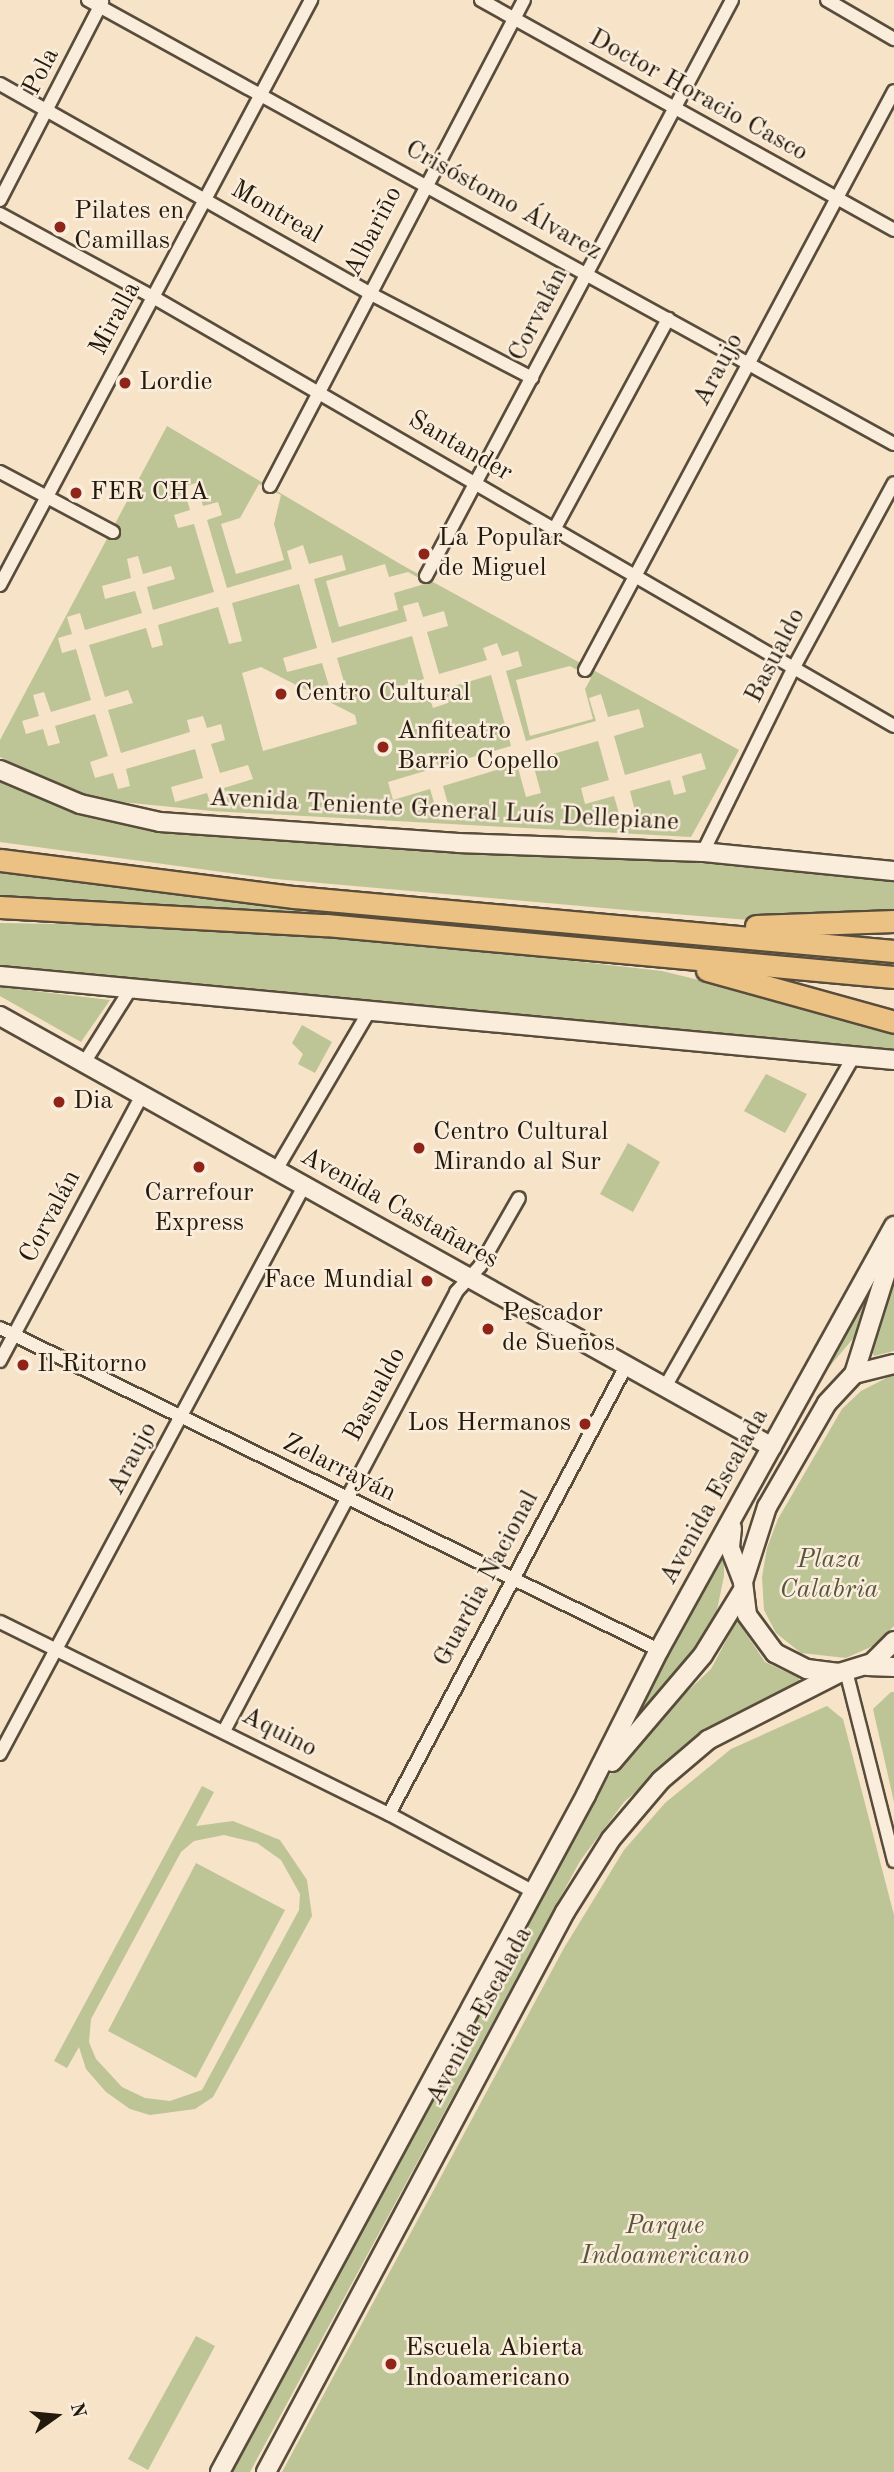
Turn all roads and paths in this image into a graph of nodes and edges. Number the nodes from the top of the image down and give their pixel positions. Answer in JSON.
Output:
{"nodes":[{"id":1,"x":311,"y":0,"type":"edge"},
{"id":2,"x":481,"y":0,"type":"edge"},
{"id":3,"x":524,"y":0,"type":"edge"},
{"id":4,"x":732,"y":0,"type":"edge"},
{"id":5,"x":827,"y":0,"type":"edge"},
{"id":6,"x":97,"y":2,"type":"edge"},
{"id":7,"x":514,"y":19,"type":"junction"},
{"id":8,"x":894,"y":39,"type":"edge"},
{"id":9,"x":0,"y":84,"type":"edge"},
{"id":10,"x":894,"y":91,"type":"edge"},
{"id":11,"x":262,"y":92,"type":"junction"},
{"id":12,"x":672,"y":109,"type":"junction"},
{"id":13,"x":48,"y":110,"type":"junction"},
{"id":14,"x":424,"y":186,"type":"junction"},
{"id":15,"x":836,"y":199,"type":"junction"},
{"id":16,"x":0,"y":200,"type":"edge"},
{"id":17,"x":207,"y":200,"type":"junction"},
{"id":18,"x":0,"y":214,"type":"edge"},
{"id":19,"x":894,"y":230,"type":"edge"},
{"id":20,"x":586,"y":273,"type":"junction"},
{"id":21,"x":369,"y":293,"type":"junction"},
{"id":22,"x":153,"y":297,"type":"junction"},
{"id":23,"x":668,"y":319,"type":"junction"},
{"id":24,"x":749,"y":362,"type":"junction"},
{"id":25,"x":532,"y":378,"type":"junction"},
{"id":26,"x":317,"y":392,"type":"junction"},
{"id":27,"x":894,"y":444,"type":"edge"},
{"id":28,"x":0,"y":472,"type":"edge"},
{"id":29,"x":476,"y":483,"type":"junction"},
{"id":30,"x":894,"y":484,"type":"edge"},
{"id":31,"x":270,"y":486,"type":"dead end"},
{"id":32,"x":46,"y":498,"type":"junction"},
{"id":33,"x":555,"y":528,"type":"junction"},
{"id":34,"x":113,"y":532,"type":"dead end"},
{"id":35,"x":426,"y":576,"type":"dead end"},
{"id":36,"x":637,"y":576,"type":"junction"},
{"id":37,"x":0,"y":584,"type":"edge"},
{"id":38,"x":794,"y":667,"type":"junction"},
{"id":39,"x":585,"y":670,"type":"dead end"},
{"id":40,"x":894,"y":726,"type":"edge"},
{"id":41,"x":0,"y":770,"type":"edge"},
{"id":42,"x":703,"y":852,"type":"junction"},
{"id":43,"x":0,"y":860,"type":"edge"},
{"id":44,"x":894,"y":871,"type":"edge"},
{"id":45,"x":0,"y":907,"type":"edge"},
{"id":46,"x":894,"y":920,"type":"edge"},
{"id":47,"x":655,"y":928,"type":"junction"},
{"id":48,"x":894,"y":951,"type":"edge"},
{"id":49,"x":648,"y":955,"type":"junction"},
{"id":50,"x":0,"y":976,"type":"edge"},
{"id":51,"x":894,"y":977,"type":"edge"},
{"id":52,"x":131,"y":988,"type":"junction"},
{"id":53,"x":370,"y":1010,"type":"junction"},
{"id":54,"x":0,"y":1016,"type":"edge"},
{"id":55,"x":894,"y":1022,"type":"edge"},
{"id":56,"x":852,"y":1057,"type":"junction"},
{"id":57,"x":894,"y":1060,"type":"edge"},
{"id":58,"x":84,"y":1063,"type":"junction"},
{"id":59,"x":142,"y":1095,"type":"junction"},
{"id":60,"x":276,"y":1170,"type":"junction"},
{"id":61,"x":304,"y":1186,"type":"junction"},
{"id":62,"x":519,"y":1198,"type":"dead end"},
{"id":63,"x":894,"y":1226,"type":"edge"},
{"id":64,"x":894,"y":1247,"type":"edge"},
{"id":65,"x":469,"y":1278,"type":"junction"},
{"id":66,"x":0,"y":1328,"type":"edge"},
{"id":67,"x":14,"y":1334,"type":"junction"},
{"id":68,"x":0,"y":1361,"type":"edge"},
{"id":69,"x":894,"y":1364,"type":"edge"},
{"id":70,"x":626,"y":1366,"type":"junction"},
{"id":71,"x":848,"y":1379,"type":"junction"},
{"id":72,"x":666,"y":1387,"type":"junction"},
{"id":73,"x":793,"y":1410,"type":"junction"},
{"id":74,"x":181,"y":1416,"type":"junction"},
{"id":75,"x":772,"y":1447,"type":"junction"},
{"id":76,"x":346,"y":1498,"type":"junction"},
{"id":77,"x":732,"y":1525,"type":"junction"},
{"id":78,"x":512,"y":1579,"type":"junction"},
{"id":79,"x":743,"y":1586,"type":"junction"},
{"id":80,"x":0,"y":1622,"type":"edge"},
{"id":81,"x":894,"y":1641,"type":"edge"},
{"id":82,"x":57,"y":1650,"type":"junction"},
{"id":83,"x":659,"y":1650,"type":"junction"},
{"id":84,"x":867,"y":1666,"type":"junction"},
{"id":85,"x":894,"y":1667,"type":"edge"},
{"id":86,"x":842,"y":1672,"type":"junction"},
{"id":87,"x":224,"y":1731,"type":"junction"},
{"id":88,"x":0,"y":1754,"type":"edge"},
{"id":89,"x":586,"y":1795,"type":"junction"},
{"id":90,"x":388,"y":1814,"type":"junction"},
{"id":91,"x":894,"y":1861,"type":"edge"},
{"id":92,"x":534,"y":1892,"type":"junction"},
{"id":93,"x":220,"y":2472,"type":"edge"},
{"id":94,"x":266,"y":2472,"type":"edge"}],
"edges":[{"from":1,"to":11,"type":"street","name":"Miralla"},
{"from":2,"to":7,"type":"street","name":"Doctor Horacio Casco"},
{"from":3,"to":7,"type":"street","name":"Albariño"},
{"from":4,"to":12,"type":"street","name":"Corvalán"},
{"from":5,"to":8,"type":"street"},
{"from":6,"to":11,"type":"street","name":"Crisóstomo Álvarez"},
{"from":6,"to":13,"type":"street","name":"Pola"},
{"from":7,"to":12,"type":"street","name":"Doctor Horacio Casco"},
{"from":7,"to":14,"type":"street","name":"Albariño"},
{"from":9,"to":13,"type":"street","name":"Montreal"},
{"from":10,"to":15,"type":"street","name":"Araujo"},
{"from":11,"to":14,"type":"street","name":"Crisóstomo Álvarez"},
{"from":11,"to":17,"type":"street","name":"Miralla"},
{"from":12,"to":15,"type":"street","name":"Doctor Horacio Casco"},
{"from":12,"to":20,"type":"street","name":"Corvalán"},
{"from":13,"to":16,"type":"street","name":"Pola"},
{"from":13,"to":17,"type":"street","name":"Montreal"},
{"from":14,"to":20,"type":"street","name":"Crisóstomo Álvarez"},
{"from":14,"to":21,"type":"street","name":"Albariño"},
{"from":15,"to":19,"type":"street","name":"Doctor Horacio Casco"},
{"from":15,"to":24,"type":"street","name":"Araujo"},
{"from":17,"to":21,"type":"street","name":"Montreal"},
{"from":17,"to":22,"type":"street","name":"Miralla"},
{"from":18,"to":22,"type":"street","name":"Santander"},
{"from":20,"to":23,"type":"street","name":"Crisóstomo Álvarez"},
{"from":20,"to":25,"type":"street","name":"Corvalán"},
{"from":21,"to":25,"type":"street","name":"Montreal"},
{"from":21,"to":26,"type":"street","name":"Albariño"},
{"from":22,"to":26,"type":"street","name":"Santander"},
{"from":22,"to":32,"type":"street","name":"Miralla"},
{"from":23,"to":24,"type":"street","name":"Crisóstomo Álvarez"},
{"from":23,"to":33,"type":"street"},
{"from":24,"to":27,"type":"street","name":"Crisóstomo Álvarez"},
{"from":24,"to":36,"type":"street","name":"Araujo"},
{"from":25,"to":29,"type":"street","name":"Corvalán"},
{"from":26,"to":29,"type":"street","name":"Santander"},
{"from":26,"to":31,"type":"street","name":"Albariño"},
{"from":28,"to":32,"type":"street"},
{"from":29,"to":33,"type":"street","name":"Santander"},
{"from":29,"to":35,"type":"street","name":"Corvalán"},
{"from":30,"to":38,"type":"street","name":"Basualdo"},
{"from":32,"to":34,"type":"street"},
{"from":32,"to":37,"type":"street","name":"Miralla"},
{"from":33,"to":36,"type":"street","name":"Santander"},
{"from":36,"to":38,"type":"street","name":"Santander"},
{"from":36,"to":39,"type":"street","name":"Araujo"},
{"from":38,"to":40,"type":"street","name":"Santander"},
{"from":38,"to":42,"type":"street","name":"Basualdo"},
{"from":41,"to":42,"type":"street","name":"Avenida Teniente General Luís Dellepiane"},
{"from":42,"to":44,"type":"street","name":"Avenida Teniente General Luís Dellepiane"},
{"from":43,"to":47,"type":"highway"},
{"from":45,"to":49,"type":"highway"},
{"from":46,"to":47,"type":"highway"},
{"from":47,"to":48,"type":"highway"},
{"from":49,"to":51,"type":"highway"},
{"from":49,"to":55,"type":"highway"},
{"from":50,"to":52,"type":"street"},
{"from":52,"to":53,"type":"street"},
{"from":52,"to":58,"type":"street"},
{"from":53,"to":56,"type":"street"},
{"from":53,"to":60,"type":"street"},
{"from":54,"to":58,"type":"street","name":"Avenida Castañares"},
{"from":56,"to":57,"type":"street"},
{"from":56,"to":72,"type":"street"},
{"from":58,"to":59,"type":"street","name":"Avenida Castañares"},
{"from":59,"to":60,"type":"street","name":"Avenida Castañares"},
{"from":59,"to":67,"type":"street","name":"Corvalán"},
{"from":60,"to":61,"type":"street","name":"Avenida Castañares"},
{"from":61,"to":65,"type":"street","name":"Avenida Castañares"},
{"from":61,"to":74,"type":"street","name":"Araujo"},
{"from":62,"to":65,"type":"street","name":"Basualdo"},
{"from":63,"to":73,"type":"street","name":"Avenida Escalada"},
{"from":64,"to":71,"type":"street"},
{"from":65,"to":70,"type":"street","name":"Avenida Castañares"},
{"from":65,"to":76,"type":"street","name":"Basualdo"},
{"from":66,"to":67,"type":"street","name":"Zelarrayán"},
{"from":67,"to":68,"type":"street","name":"Corvalán"},
{"from":67,"to":74,"type":"street","name":"Zelarrayán"},
{"from":69,"to":71,"type":"street"},
{"from":70,"to":72,"type":"street","name":"Avenida Castañares"},
{"from":70,"to":78,"type":"street","name":"Guardia Nacional"},
{"from":71,"to":73,"type":"street"},
{"from":71,"to":79,"type":"street","name":"Avenida Escalada"},
{"from":72,"to":75,"type":"street","name":"Avenida Castañares"},
{"from":73,"to":75,"type":"street","name":"Avenida Escalada"},
{"from":74,"to":76,"type":"street","name":"Zelarrayán"},
{"from":74,"to":82,"type":"street","name":"Araujo"},
{"from":75,"to":77,"type":"street","name":"Avenida Escalada"},
{"from":76,"to":78,"type":"street","name":"Zelarrayán"},
{"from":76,"to":87,"type":"street","name":"Basualdo"},
{"from":77,"to":79,"type":"street"},
{"from":77,"to":83,"type":"street","name":"Avenida Escalada"},
{"from":78,"to":83,"type":"street","name":"Zelarrayán"},
{"from":78,"to":90,"type":"street","name":"Guardia Nacional"},
{"from":79,"to":86,"type":"street"},
{"from":79,"to":89,"type":"street","name":"Avenida Escalada"},
{"from":80,"to":82,"type":"street","name":"Aquino"},
{"from":81,"to":84,"type":"street"},
{"from":82,"to":87,"type":"street","name":"Aquino"},
{"from":82,"to":88,"type":"street","name":"Araujo"},
{"from":83,"to":89,"type":"street","name":"Avenida Escalada"},
{"from":84,"to":85,"type":"street"},
{"from":84,"to":86,"type":"street"},
{"from":86,"to":91,"type":"street"},
{"from":86,"to":94,"type":"street","name":"Avenida Escalada"},
{"from":87,"to":90,"type":"street","name":"Aquino"},
{"from":89,"to":92,"type":"street","name":"Avenida Escalada"},
{"from":90,"to":92,"type":"street","name":"Aquino"},
{"from":92,"to":93,"type":"street","name":"Avenida Escalada"}]}
